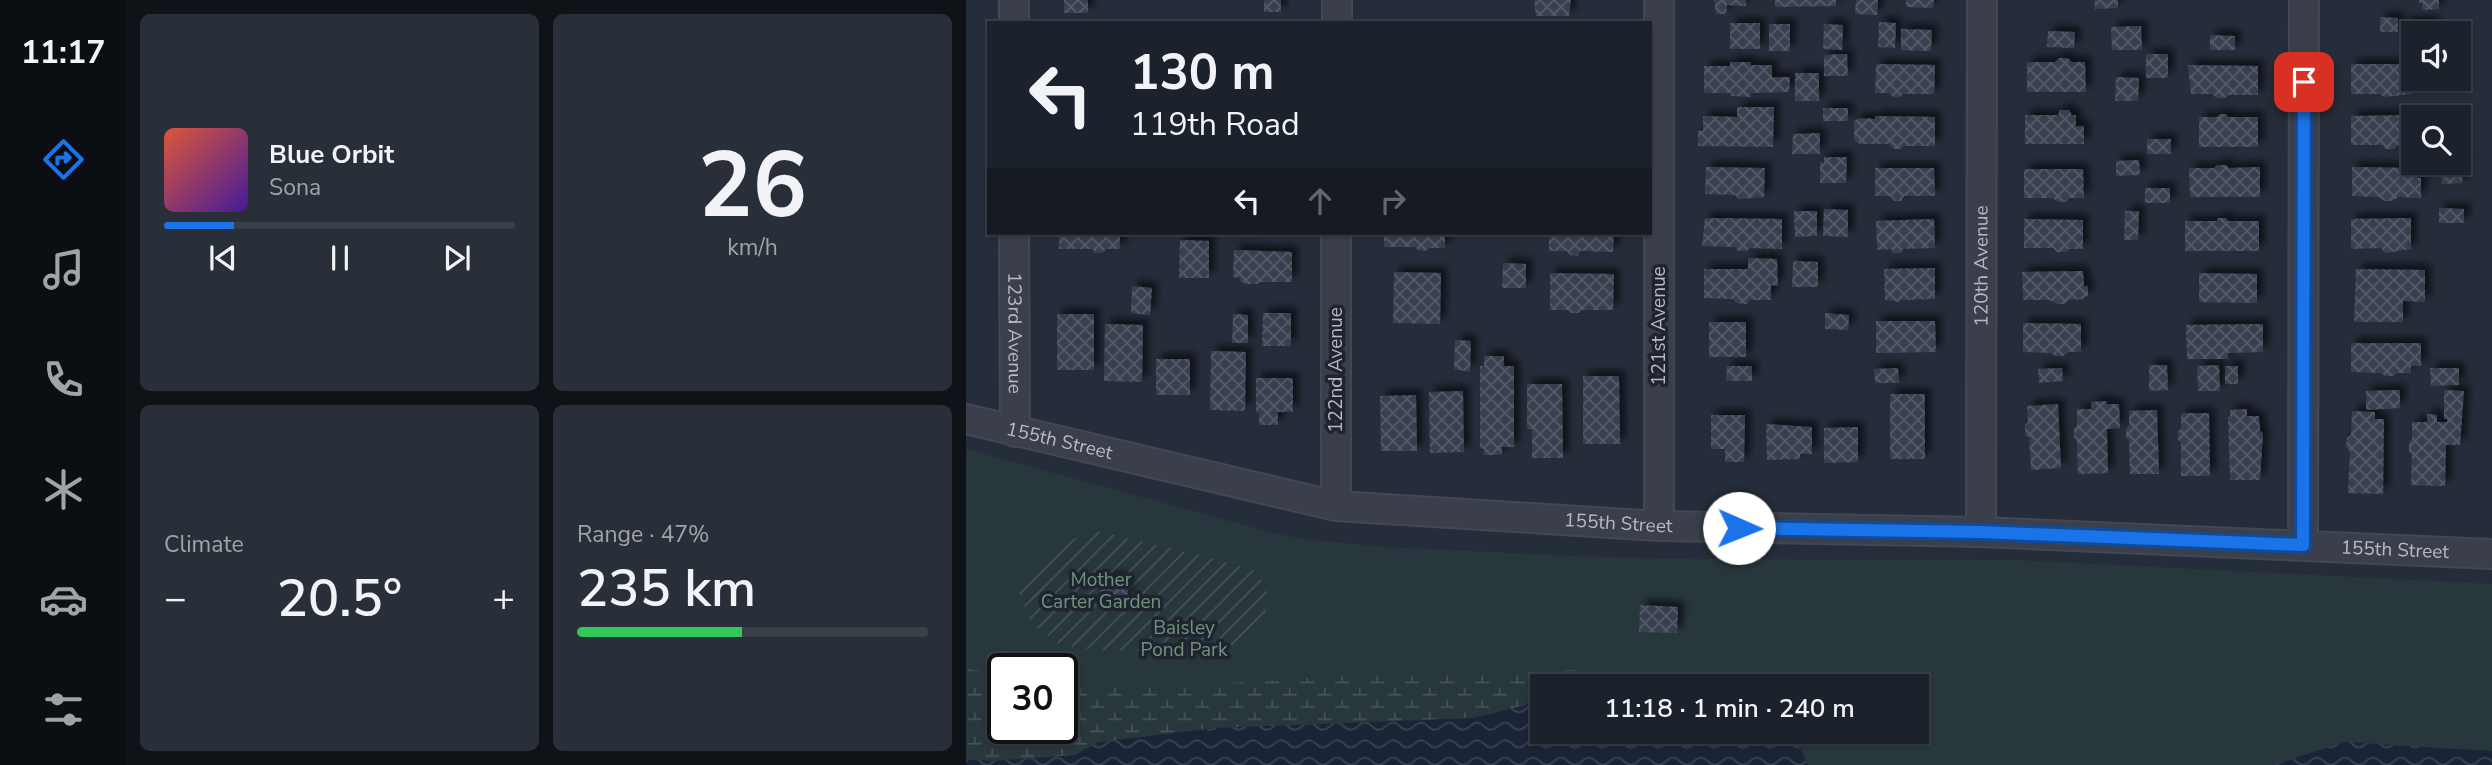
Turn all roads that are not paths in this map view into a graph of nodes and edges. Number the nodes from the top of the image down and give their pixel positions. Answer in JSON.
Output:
{"nodes":[{"id":1,"x":1014,"y":0,"type":"edge"},
{"id":2,"x":1337,"y":0,"type":"edge"},
{"id":3,"x":1659,"y":0,"type":"edge"},
{"id":4,"x":1982,"y":0,"type":"edge"},
{"id":5,"x":2304,"y":0,"type":"edge"},
{"id":6,"x":1014,"y":21,"type":"edge"},
{"id":7,"x":1337,"y":21,"type":"edge"},
{"id":8,"x":1014,"y":235,"type":"edge"},
{"id":9,"x":1336,"y":235,"type":"edge"},
{"id":10,"x":966,"y":419,"type":"edge"},
{"id":11,"x":1014,"y":432,"type":"junction"},
{"id":12,"x":1336,"y":506,"type":"junction"},
{"id":13,"x":1659,"y":526,"type":"junction"},
{"id":14,"x":1981,"y":532,"type":"junction"},
{"id":15,"x":2303,"y":545,"type":"junction"},
{"id":16,"x":2492,"y":554,"type":"edge"}],
"edges":[{"from":1,"to":6,"type":"street"},
{"from":2,"to":7,"type":"street"},
{"from":3,"to":13,"type":"street","name":"121st Avenue"},
{"from":4,"to":14,"type":"street","name":"120th Avenue"},
{"from":5,"to":15,"type":"street"},
{"from":8,"to":11,"type":"street","name":"123rd Avenue"},
{"from":9,"to":12,"type":"street","name":"122nd Avenue"},
{"from":10,"to":11,"type":"street","name":"155th Street"},
{"from":11,"to":12,"type":"street","name":"155th Street"},
{"from":12,"to":13,"type":"street","name":"155th Street"},
{"from":13,"to":14,"type":"street","name":"155th Street"},
{"from":14,"to":15,"type":"street","name":"155th Street"},
{"from":15,"to":16,"type":"street","name":"155th Street"}]}
